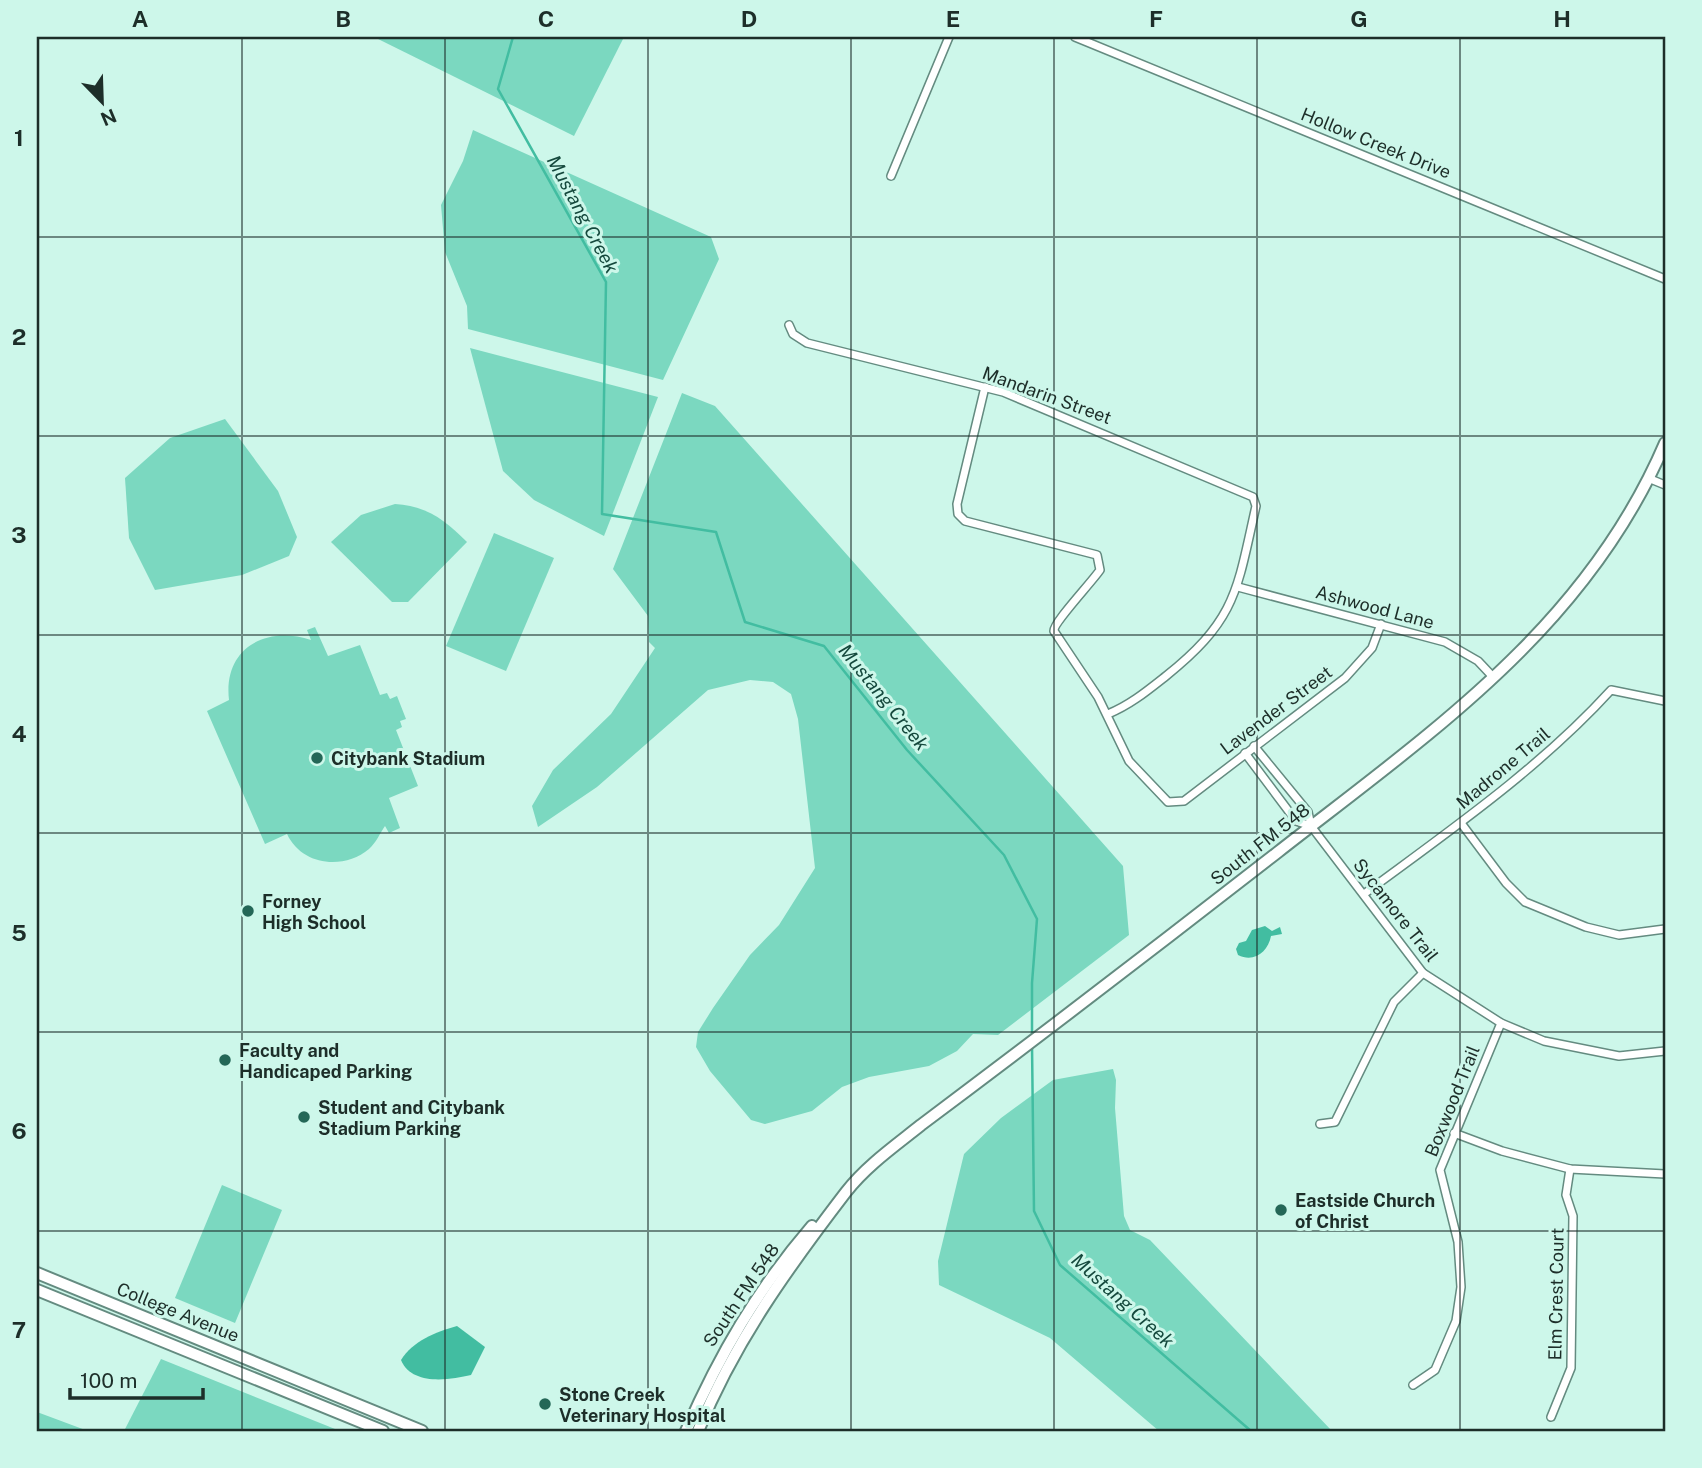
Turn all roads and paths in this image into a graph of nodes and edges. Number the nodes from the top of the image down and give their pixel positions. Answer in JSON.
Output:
{"nodes":[{"id":1,"x":950,"y":37,"type":"edge"},
{"id":2,"x":1075,"y":37,"type":"edge"},
{"id":3,"x":891,"y":176,"type":"dead end"},
{"id":4,"x":1665,"y":279,"type":"edge"},
{"id":5,"x":789,"y":325,"type":"dead end"},
{"id":6,"x":985,"y":387,"type":"junction"},
{"id":7,"x":1665,"y":443,"type":"edge"},
{"id":8,"x":1648,"y":478,"type":"junction"},
{"id":9,"x":1665,"y":485,"type":"edge"},
{"id":10,"x":1238,"y":587,"type":"junction"},
{"id":11,"x":1381,"y":624,"type":"junction"},
{"id":12,"x":1494,"y":678,"type":"junction"},
{"id":13,"x":1665,"y":701,"type":"edge"},
{"id":14,"x":1108,"y":714,"type":"junction"},
{"id":15,"x":1254,"y":746,"type":"junction"},
{"id":16,"x":1245,"y":753,"type":"junction"},
{"id":17,"x":1461,"y":823,"type":"junction"},
{"id":18,"x":1311,"y":826,"type":"junction"},
{"id":19,"x":1364,"y":894,"type":"junction"},
{"id":20,"x":1665,"y":929,"type":"edge"},
{"id":21,"x":1423,"y":973,"type":"junction"},
{"id":22,"x":1502,"y":1023,"type":"junction"},
{"id":23,"x":1665,"y":1051,"type":"edge"},
{"id":24,"x":1320,"y":1124,"type":"dead end"},
{"id":25,"x":1454,"y":1133,"type":"junction"},
{"id":26,"x":1570,"y":1169,"type":"junction"},
{"id":27,"x":1665,"y":1174,"type":"edge"},
{"id":28,"x":846,"y":1192,"type":"junction"},
{"id":29,"x":37,"y":1273,"type":"edge"},
{"id":30,"x":37,"y":1290,"type":"edge"},
{"id":31,"x":150,"y":1320,"type":"junction"},
{"id":32,"x":149,"y":1336,"type":"junction"},
{"id":33,"x":261,"y":1365,"type":"junction"},
{"id":34,"x":253,"y":1379,"type":"junction"},
{"id":35,"x":1413,"y":1385,"type":"dead end"},
{"id":36,"x":1551,"y":1417,"type":"dead end"},
{"id":37,"x":383,"y":1431,"type":"edge"},
{"id":38,"x":422,"y":1431,"type":"edge"},
{"id":39,"x":686,"y":1431,"type":"edge"},
{"id":40,"x":698,"y":1431,"type":"edge"}],
"edges":[{"from":1,"to":3,"type":"street"},
{"from":2,"to":4,"type":"street","name":"Hollow Creek Drive"},
{"from":5,"to":6,"type":"street","name":"Mandarin Street"},
{"from":6,"to":10,"type":"street","name":"Mandarin Street"},
{"from":6,"to":14,"type":"street"},
{"from":7,"to":8,"type":"main road","name":"South FM 548"},
{"from":8,"to":9,"type":"street"},
{"from":8,"to":12,"type":"main road","name":"South FM 548"},
{"from":10,"to":11,"type":"street","name":"Ashwood Lane"},
{"from":10,"to":14,"type":"street"},
{"from":11,"to":12,"type":"street","name":"Ashwood Lane"},
{"from":11,"to":15,"type":"street","name":"Lavender Street"},
{"from":12,"to":18,"type":"main road","name":"South FM 548"},
{"from":13,"to":17,"type":"street","name":"Madrone Trail"},
{"from":14,"to":16,"type":"street","name":"Lavender Street"},
{"from":15,"to":16,"type":"street","name":"Lavender Street"},
{"from":15,"to":18,"type":"street","name":"Sycamore Trail"},
{"from":16,"to":18,"type":"street","name":"Sycamore Trail"},
{"from":17,"to":19,"type":"street","name":"Madrone Trail"},
{"from":17,"to":20,"type":"street"},
{"from":18,"to":19,"type":"street","name":"Sycamore Trail"},
{"from":18,"to":28,"type":"main road","name":"South FM 548"},
{"from":19,"to":21,"type":"street","name":"Sycamore Trail"},
{"from":21,"to":22,"type":"street","name":"Sycamore Trail"},
{"from":21,"to":24,"type":"street"},
{"from":22,"to":23,"type":"street","name":"Sycamore Trail"},
{"from":22,"to":25,"type":"street","name":"Boxwood Trail"},
{"from":25,"to":26,"type":"street"},
{"from":25,"to":35,"type":"street","name":"Boxwood Trail"},
{"from":26,"to":27,"type":"street"},
{"from":26,"to":36,"type":"street","name":"Elm Crest Court"},
{"from":28,"to":39,"type":"main road","name":"South FM 548"},
{"from":28,"to":40,"type":"main road","name":"South FM 548"},
{"from":29,"to":31,"type":"main road","name":"College Avenue"},
{"from":30,"to":32,"type":"main road","name":"College Avenue"},
{"from":31,"to":32,"type":"main road"},
{"from":31,"to":33,"type":"main road","name":"College Avenue"},
{"from":32,"to":34,"type":"main road","name":"College Avenue"},
{"from":33,"to":34,"type":"main road"},
{"from":33,"to":38,"type":"main road","name":"College Avenue"},
{"from":34,"to":37,"type":"main road","name":"College Avenue"}]}
